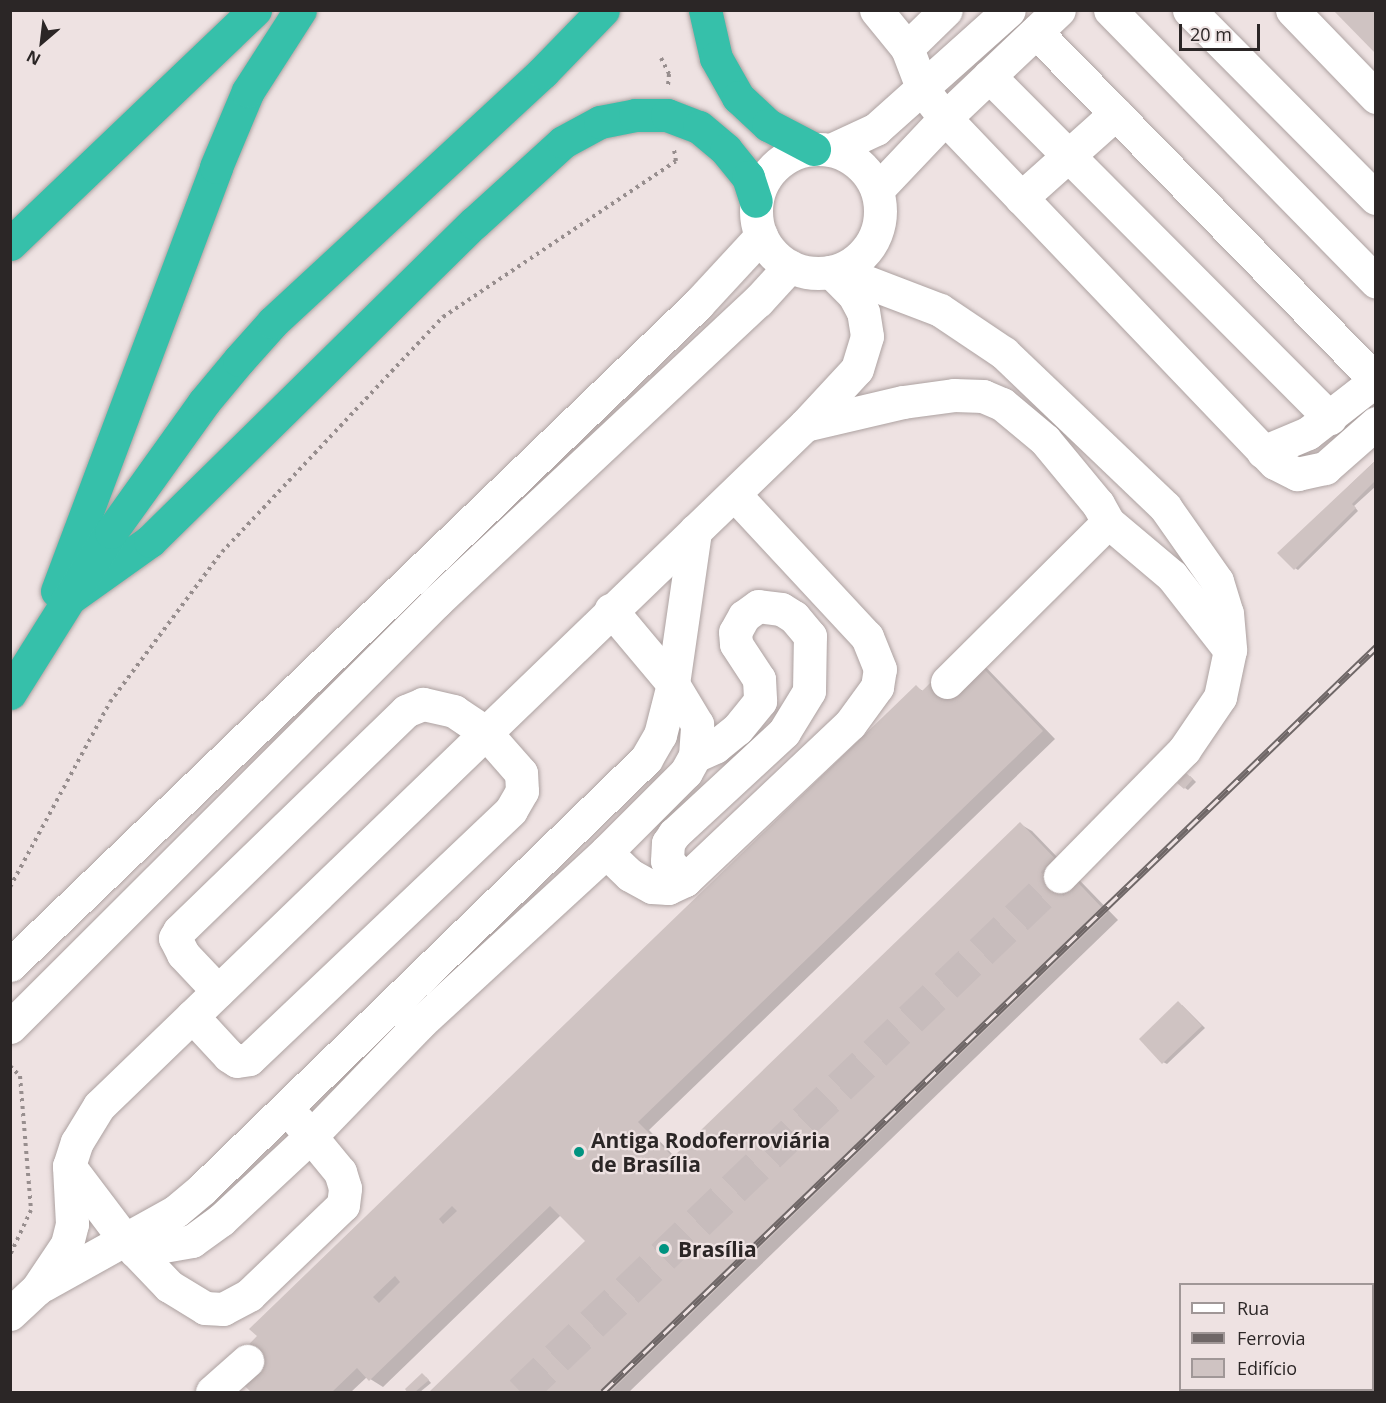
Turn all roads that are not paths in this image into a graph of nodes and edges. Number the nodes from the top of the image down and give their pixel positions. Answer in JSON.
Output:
{"nodes":[{"id":1,"x":255,"y":10,"type":"edge"},
{"id":2,"x":300,"y":10,"type":"edge"},
{"id":3,"x":603,"y":10,"type":"edge"},
{"id":4,"x":705,"y":10,"type":"edge"},
{"id":5,"x":876,"y":10,"type":"edge"},
{"id":6,"x":946,"y":10,"type":"edge"},
{"id":7,"x":1009,"y":10,"type":"edge"},
{"id":8,"x":1110,"y":10,"type":"edge"},
{"id":9,"x":1189,"y":10,"type":"edge"},
{"id":10,"x":1292,"y":10,"type":"edge"},
{"id":11,"x":1048,"y":21,"type":"edge"},
{"id":12,"x":907,"y":48,"type":"junction"},
{"id":13,"x":989,"y":76,"type":"junction"},
{"id":14,"x":923,"y":90,"type":"junction"},
{"id":15,"x":1376,"y":97,"type":"edge"},
{"id":16,"x":1116,"y":113,"type":"junction"},
{"id":17,"x":945,"y":118,"type":"junction"},
{"id":18,"x":822,"y":149,"type":"junction"},
{"id":19,"x":1067,"y":156,"type":"junction"},
{"id":20,"x":905,"y":160,"type":"junction"},
{"id":21,"x":987,"y":162,"type":"junction"},
{"id":22,"x":877,"y":190,"type":"junction"},
{"id":23,"x":1021,"y":198,"type":"junction"},
{"id":24,"x":1376,"y":198,"type":"edge"},
{"id":25,"x":756,"y":201,"type":"junction"},
{"id":26,"x":761,"y":236,"type":"junction"},
{"id":27,"x":10,"y":244,"type":"edge"},
{"id":28,"x":790,"y":266,"type":"junction"},
{"id":29,"x":835,"y":271,"type":"junction"},
{"id":30,"x":1376,"y":282,"type":"edge"},
{"id":31,"x":1376,"y":380,"type":"edge"},
{"id":32,"x":1330,"y":418,"type":"junction"},
{"id":33,"x":1376,"y":423,"type":"edge"},
{"id":34,"x":805,"y":426,"type":"junction"},
{"id":35,"x":1263,"y":452,"type":"junction"},
{"id":36,"x":734,"y":494,"type":"junction"},
{"id":37,"x":1108,"y":522,"type":"junction"},
{"id":38,"x":694,"y":531,"type":"junction"},
{"id":39,"x":68,"y":600,"type":"junction"},
{"id":40,"x":611,"y":610,"type":"junction"},
{"id":41,"x":1230,"y":650,"type":"junction"},
{"id":42,"x":34,"y":652,"type":"junction"},
{"id":43,"x":948,"y":682,"type":"dead end"},
{"id":44,"x":673,"y":684,"type":"junction"},
{"id":45,"x":10,"y":693,"type":"edge"},
{"id":46,"x":485,"y":732,"type":"junction"},
{"id":47,"x":695,"y":756,"type":"junction"},
{"id":48,"x":606,"y":852,"type":"junction"},
{"id":49,"x":1060,"y":876,"type":"tunnel mouth"},
{"id":50,"x":685,"y":880,"type":"junction"},
{"id":51,"x":10,"y":965,"type":"edge"},
{"id":52,"x":218,"y":992,"type":"junction"},
{"id":53,"x":192,"y":1016,"type":"junction"},
{"id":54,"x":10,"y":1027,"type":"edge"},
{"id":55,"x":287,"y":1107,"type":"junction"},
{"id":56,"x":310,"y":1137,"type":"junction"},
{"id":57,"x":69,"y":1166,"type":"junction"},
{"id":58,"x":130,"y":1246,"type":"junction"},
{"id":59,"x":37,"y":1289,"type":"junction"},
{"id":60,"x":10,"y":1314,"type":"edge"},
{"id":61,"x":247,"y":1361,"type":"dead end"},
{"id":62,"x":212,"y":1392,"type":"edge"}],
"edges":[{"from":1,"to":27,"type":"highway"},
{"from":2,"to":42,"type":"highway"},
{"from":3,"to":39,"type":"highway"},
{"from":4,"to":18,"type":"highway"},
{"from":5,"to":12,"type":"lane"},
{"from":6,"to":12,"type":"lane"},
{"from":7,"to":14,"type":"lane"},
{"from":8,"to":30,"type":"lane"},
{"from":9,"to":24,"type":"lane"},
{"from":10,"to":15,"type":"lane"},
{"from":11,"to":13,"type":"lane"},
{"from":11,"to":16,"type":"lane"},
{"from":12,"to":14,"type":"lane"},
{"from":13,"to":17,"type":"lane"},
{"from":13,"to":19,"type":"lane"},
{"from":14,"to":17,"type":"lane"},
{"from":14,"to":18,"type":"lane"},
{"from":16,"to":19,"type":"lane"},
{"from":16,"to":31,"type":"lane"},
{"from":17,"to":20,"type":"lane"},
{"from":17,"to":21,"type":"lane"},
{"from":18,"to":22,"type":"lane"},
{"from":18,"to":25,"type":"lane"},
{"from":19,"to":23,"type":"lane"},
{"from":19,"to":32,"type":"lane"},
{"from":20,"to":21,"type":"lane"},
{"from":20,"to":22,"type":"lane"},
{"from":21,"to":23,"type":"lane"},
{"from":22,"to":29,"type":"lane"},
{"from":23,"to":35,"type":"lane"},
{"from":25,"to":26,"type":"lane"},
{"from":25,"to":39,"type":"highway"},
{"from":26,"to":28,"type":"lane"},
{"from":26,"to":51,"type":"lane"},
{"from":28,"to":29,"type":"lane"},
{"from":28,"to":54,"type":"lane"},
{"from":29,"to":34,"type":"lane"},
{"from":29,"to":41,"type":"lane"},
{"from":31,"to":32,"type":"lane"},
{"from":32,"to":35,"type":"lane"},
{"from":33,"to":35,"type":"lane"},
{"from":34,"to":36,"type":"lane"},
{"from":34,"to":37,"type":"lane"},
{"from":36,"to":38,"type":"lane"},
{"from":36,"to":50,"type":"lane"},
{"from":37,"to":41,"type":"lane"},
{"from":37,"to":43,"type":"lane"},
{"from":38,"to":40,"type":"lane"},
{"from":38,"to":44,"type":"lane"},
{"from":39,"to":42,"type":"highway"},
{"from":40,"to":44,"type":"lane"},
{"from":40,"to":46,"type":"lane"},
{"from":41,"to":49,"type":"lane"},
{"from":42,"to":45,"type":"highway"},
{"from":44,"to":47,"type":"lane"},
{"from":44,"to":55,"type":"lane"},
{"from":46,"to":52,"type":"lane"},
{"from":46,"to":52,"type":"lane"},
{"from":46,"to":53,"type":"lane"},
{"from":47,"to":48,"type":"lane"},
{"from":47,"to":50,"type":"lane"},
{"from":48,"to":50,"type":"lane"},
{"from":48,"to":56,"type":"lane"},
{"from":52,"to":53,"type":"lane"},
{"from":53,"to":57,"type":"lane"},
{"from":55,"to":56,"type":"lane"},
{"from":55,"to":58,"type":"lane"},
{"from":56,"to":58,"type":"lane"},
{"from":56,"to":58,"type":"lane"},
{"from":57,"to":58,"type":"lane"},
{"from":57,"to":59,"type":"lane"},
{"from":58,"to":59,"type":"lane"},
{"from":59,"to":60,"type":"lane"},
{"from":61,"to":62,"type":"lane"}]}
